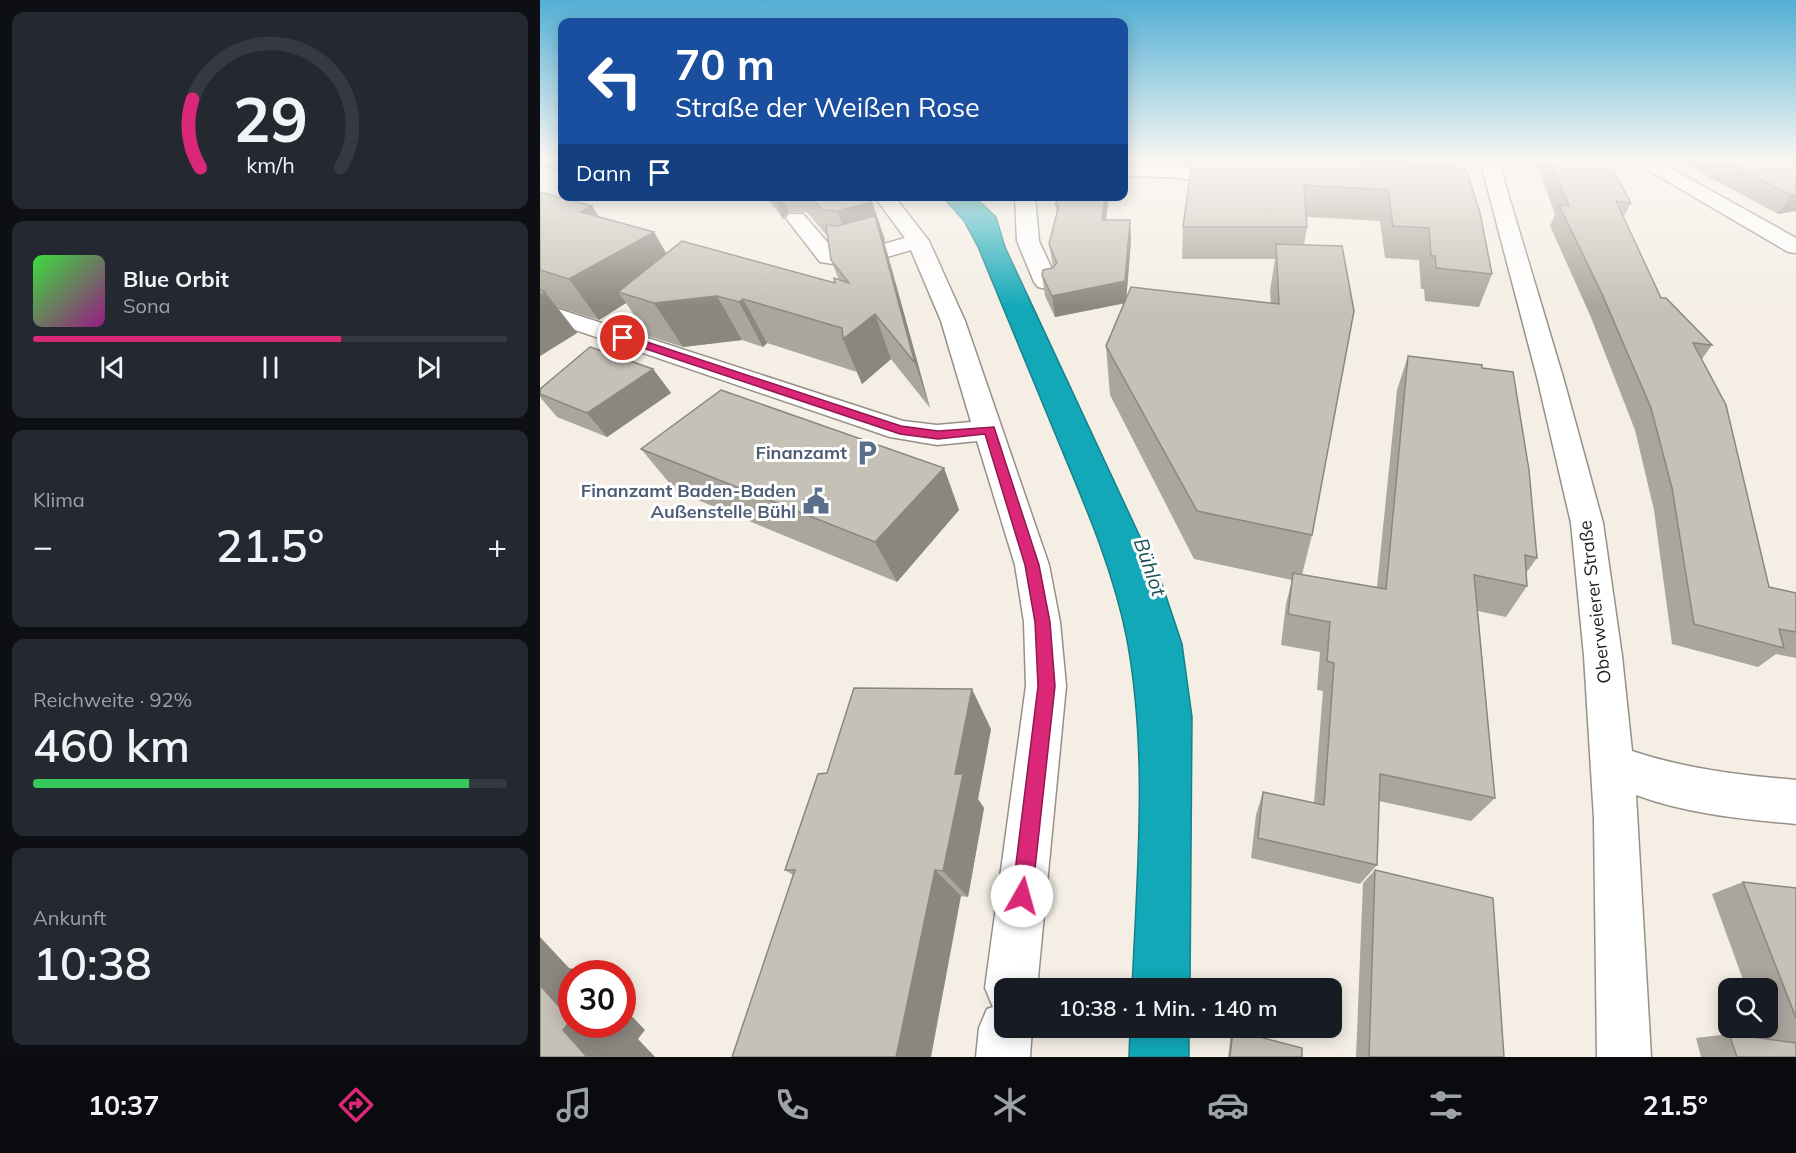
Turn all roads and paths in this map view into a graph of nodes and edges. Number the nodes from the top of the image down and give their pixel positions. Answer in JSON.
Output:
{"nodes":[{"id":1,"x":893,"y":209,"type":"edge"},
{"id":2,"x":1026,"y":209,"type":"edge"},
{"id":3,"x":1498,"y":209,"type":"edge"},
{"id":4,"x":1730,"y":209,"type":"edge"},
{"id":5,"x":796,"y":218,"type":"dead end"},
{"id":6,"x":918,"y":241,"type":"junction"},
{"id":7,"x":1796,"y":247,"type":"edge"},
{"id":8,"x":1046,"y":282,"type":"edge"},
{"id":9,"x":540,"y":310,"type":"edge"},
{"id":10,"x":990,"y":430,"type":"junction"},
{"id":11,"x":1610,"y":765,"type":"junction"},
{"id":12,"x":1796,"y":802,"type":"edge"},
{"id":13,"x":1012,"y":978,"type":"edge"},
{"id":14,"x":1005,"y":1038,"type":"edge"},
{"id":15,"x":1003,"y":1057,"type":"edge"},
{"id":16,"x":1624,"y":1057,"type":"edge"}],
"edges":[{"from":1,"to":6,"type":"street"},
{"from":2,"to":8,"type":"street"},
{"from":3,"to":11,"type":"street","name":"Oberweierer Straße"},
{"from":4,"to":7,"type":"street"},
{"from":5,"to":6,"type":"street"},
{"from":6,"to":10,"type":"street"},
{"from":9,"to":10,"type":"street"},
{"from":10,"to":13,"type":"street"},
{"from":11,"to":12,"type":"street"},
{"from":11,"to":16,"type":"street","name":"Oberweierer Straße"},
{"from":14,"to":15,"type":"street"}]}
